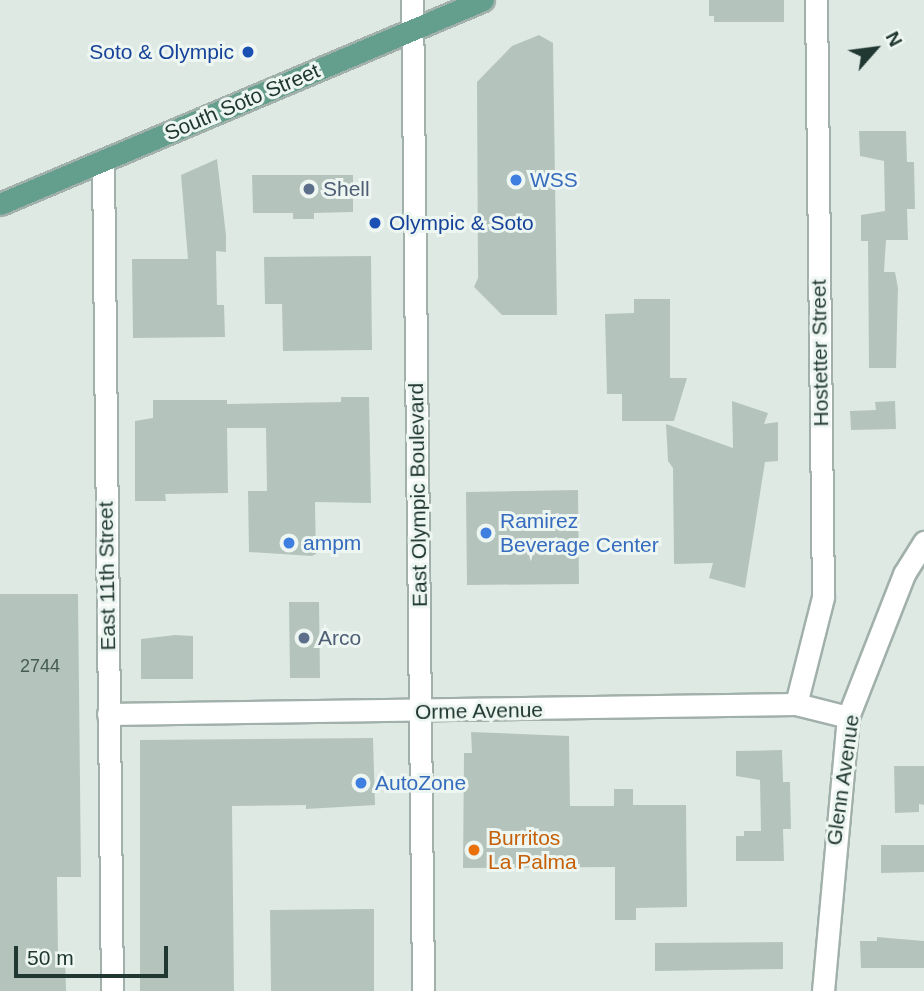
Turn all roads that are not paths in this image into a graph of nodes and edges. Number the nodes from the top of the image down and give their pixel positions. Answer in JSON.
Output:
{"nodes":[{"id":1,"x":412,"y":0,"type":"edge"},
{"id":2,"x":483,"y":0,"type":"edge"},
{"id":3,"x":816,"y":0,"type":"edge"},
{"id":4,"x":414,"y":29,"type":"junction"},
{"id":5,"x":103,"y":161,"type":"junction"},
{"id":6,"x":0,"y":204,"type":"edge"},
{"id":7,"x":924,"y":542,"type":"edge"},
{"id":8,"x":796,"y":704,"type":"junction"},
{"id":9,"x":421,"y":712,"type":"junction"},
{"id":10,"x":108,"y":714,"type":"junction"},
{"id":11,"x":848,"y":717,"type":"junction"},
{"id":12,"x":111,"y":991,"type":"edge"},
{"id":13,"x":423,"y":991,"type":"edge"},
{"id":14,"x":823,"y":991,"type":"edge"}],
"edges":[{"from":1,"to":4,"type":"street","name":"East Olympic Boulevard"},
{"from":2,"to":4,"type":"main road","name":"South Soto Street"},
{"from":3,"to":8,"type":"street","name":"Hostetter Street"},
{"from":4,"to":5,"type":"main road","name":"South Soto Street"},
{"from":4,"to":9,"type":"street","name":"East Olympic Boulevard"},
{"from":5,"to":6,"type":"main road","name":"South Soto Street"},
{"from":5,"to":10,"type":"street","name":"East 11th Street"},
{"from":7,"to":11,"type":"street","name":"Glenn Avenue"},
{"from":8,"to":9,"type":"street","name":"Orme Avenue"},
{"from":8,"to":11,"type":"street","name":"Orme Avenue"},
{"from":9,"to":10,"type":"street","name":"Orme Avenue"},
{"from":9,"to":13,"type":"street","name":"East Olympic Boulevard"},
{"from":10,"to":12,"type":"street","name":"East 11th Street"},
{"from":11,"to":14,"type":"street","name":"Glenn Avenue"}]}
